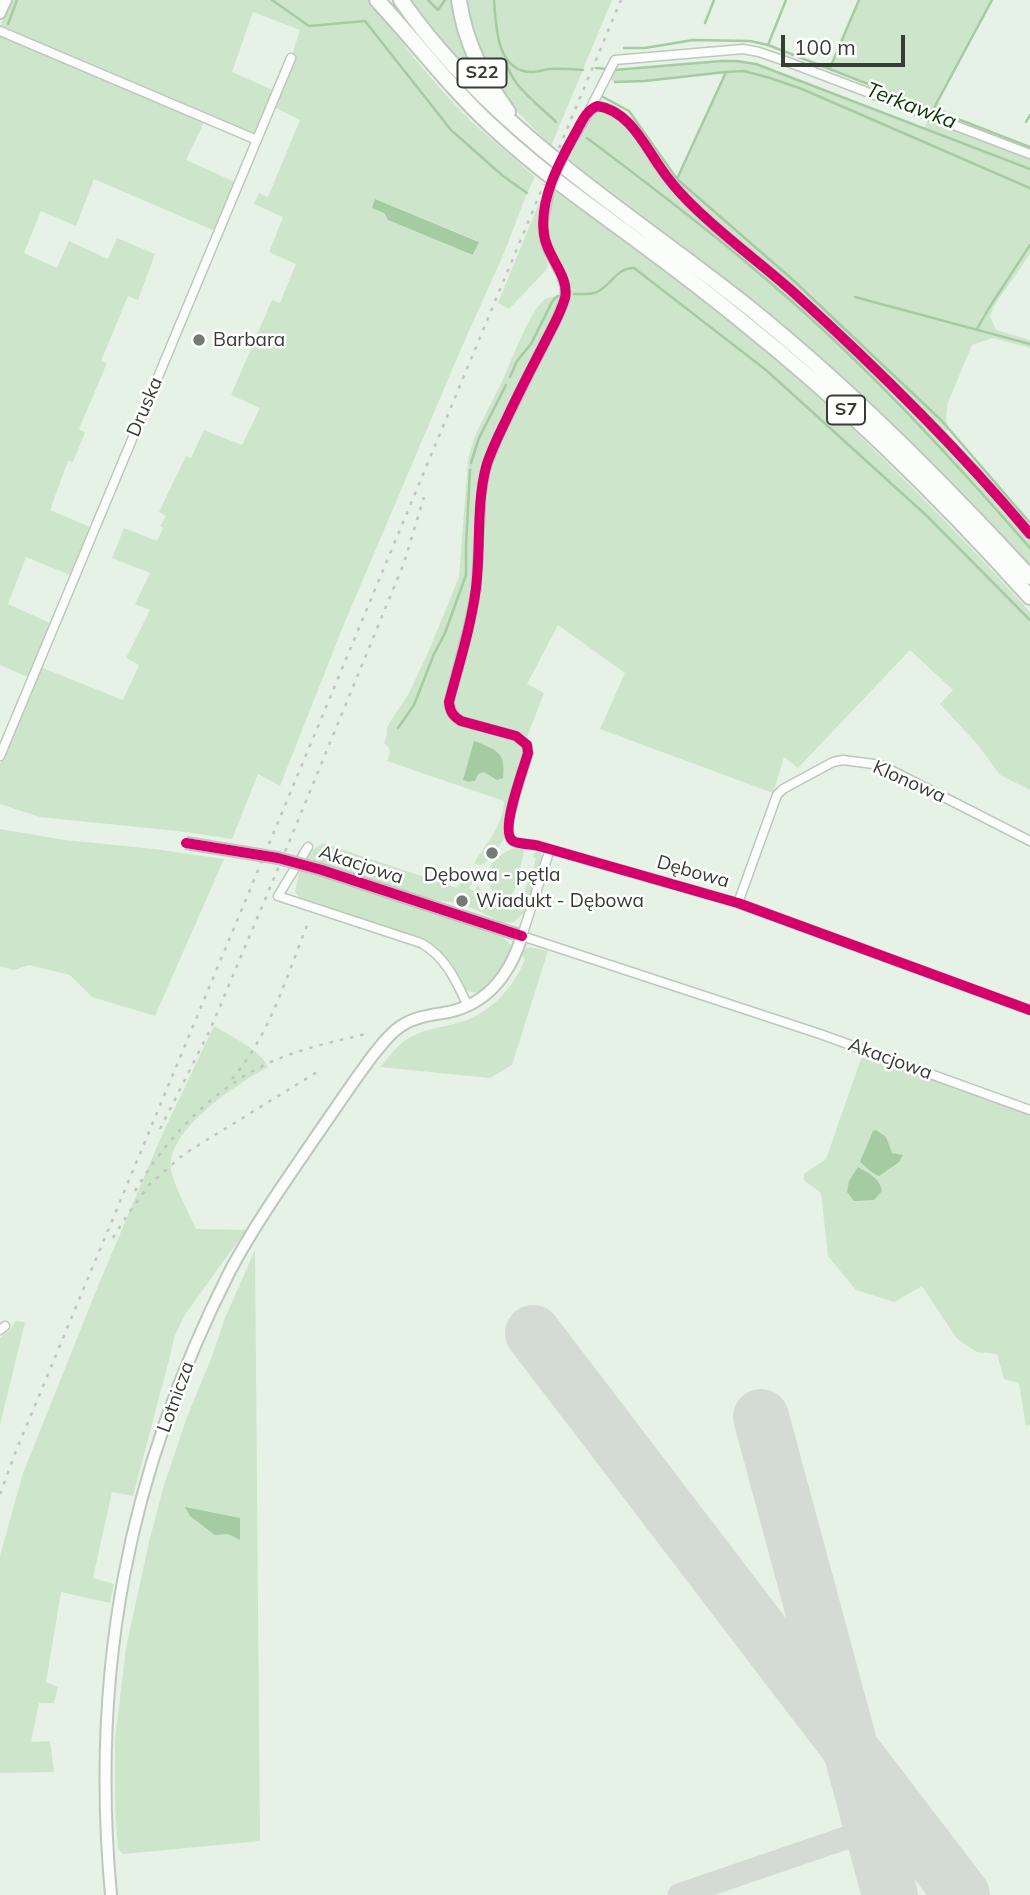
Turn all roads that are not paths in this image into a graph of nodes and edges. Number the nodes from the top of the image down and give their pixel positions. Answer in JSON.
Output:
{"nodes":[{"id":1,"x":6,"y":0,"type":"edge"},
{"id":2,"x":377,"y":0,"type":"edge"},
{"id":3,"x":383,"y":0,"type":"edge"},
{"id":4,"x":401,"y":0,"type":"edge"},
{"id":5,"x":459,"y":0,"type":"edge"},
{"id":6,"x":0,"y":13,"type":"edge"},
{"id":7,"x":399,"y":23,"type":"junction"},
{"id":8,"x":0,"y":31,"type":"edge"},
{"id":9,"x":291,"y":58,"type":"dead end"},
{"id":10,"x":588,"y":111,"type":"junction"},
{"id":11,"x":526,"y":136,"type":"junction"},
{"id":12,"x":257,"y":140,"type":"junction"},
{"id":13,"x":565,"y":152,"type":"dead end"},
{"id":14,"x":1030,"y":153,"type":"edge"},
{"id":15,"x":550,"y":188,"type":"dead end"},
{"id":16,"x":1030,"y":534,"type":"edge"},
{"id":17,"x":1030,"y":577,"type":"edge"},
{"id":18,"x":1030,"y":597,"type":"edge"},
{"id":19,"x":0,"y":756,"type":"edge"},
{"id":20,"x":1030,"y":841,"type":"edge"},
{"id":21,"x":186,"y":843,"type":"dead end"},
{"id":22,"x":308,"y":848,"type":"dead end"},
{"id":23,"x":550,"y":849,"type":"junction"},
{"id":24,"x":738,"y":903,"type":"junction"},
{"id":25,"x":522,"y":936,"type":"junction"},
{"id":26,"x":468,"y":1006,"type":"junction"},
{"id":27,"x":1030,"y":1010,"type":"edge"},
{"id":28,"x":1030,"y":1110,"type":"edge"},
{"id":29,"x":111,"y":1895,"type":"edge"}],
"edges":[{"from":1,"to":6,"type":"street"},
{"from":2,"to":7,"type":"highway"},
{"from":3,"to":7,"type":"highway","number":"S7"},
{"from":4,"to":11,"type":"highway","number":"S7"},
{"from":5,"to":11,"type":"highway","number":"S22"},
{"from":7,"to":18,"type":"highway","number":"S7"},
{"from":8,"to":12,"type":"street"},
{"from":9,"to":12,"type":"street","name":"Druska"},
{"from":10,"to":13,"type":"street"},
{"from":10,"to":14,"type":"street"},
{"from":10,"to":16,"type":"street"},
{"from":11,"to":17,"type":"highway","number":"S7"},
{"from":12,"to":19,"type":"street","name":"Druska"},
{"from":15,"to":23,"type":"street","name":"Dębowa"},
{"from":20,"to":24,"type":"street","name":"Klonowa"},
{"from":21,"to":25,"type":"street","name":"Akacjowa","bridge":true},
{"from":22,"to":26,"type":"street"},
{"from":23,"to":24,"type":"street","name":"Dębowa"},
{"from":23,"to":25,"type":"street"},
{"from":24,"to":27,"type":"street","name":"Dębowa"},
{"from":25,"to":26,"type":"street"},
{"from":25,"to":28,"type":"street","name":"Akacjowa"},
{"from":26,"to":29,"type":"street","name":"Lotnicza"}]}
